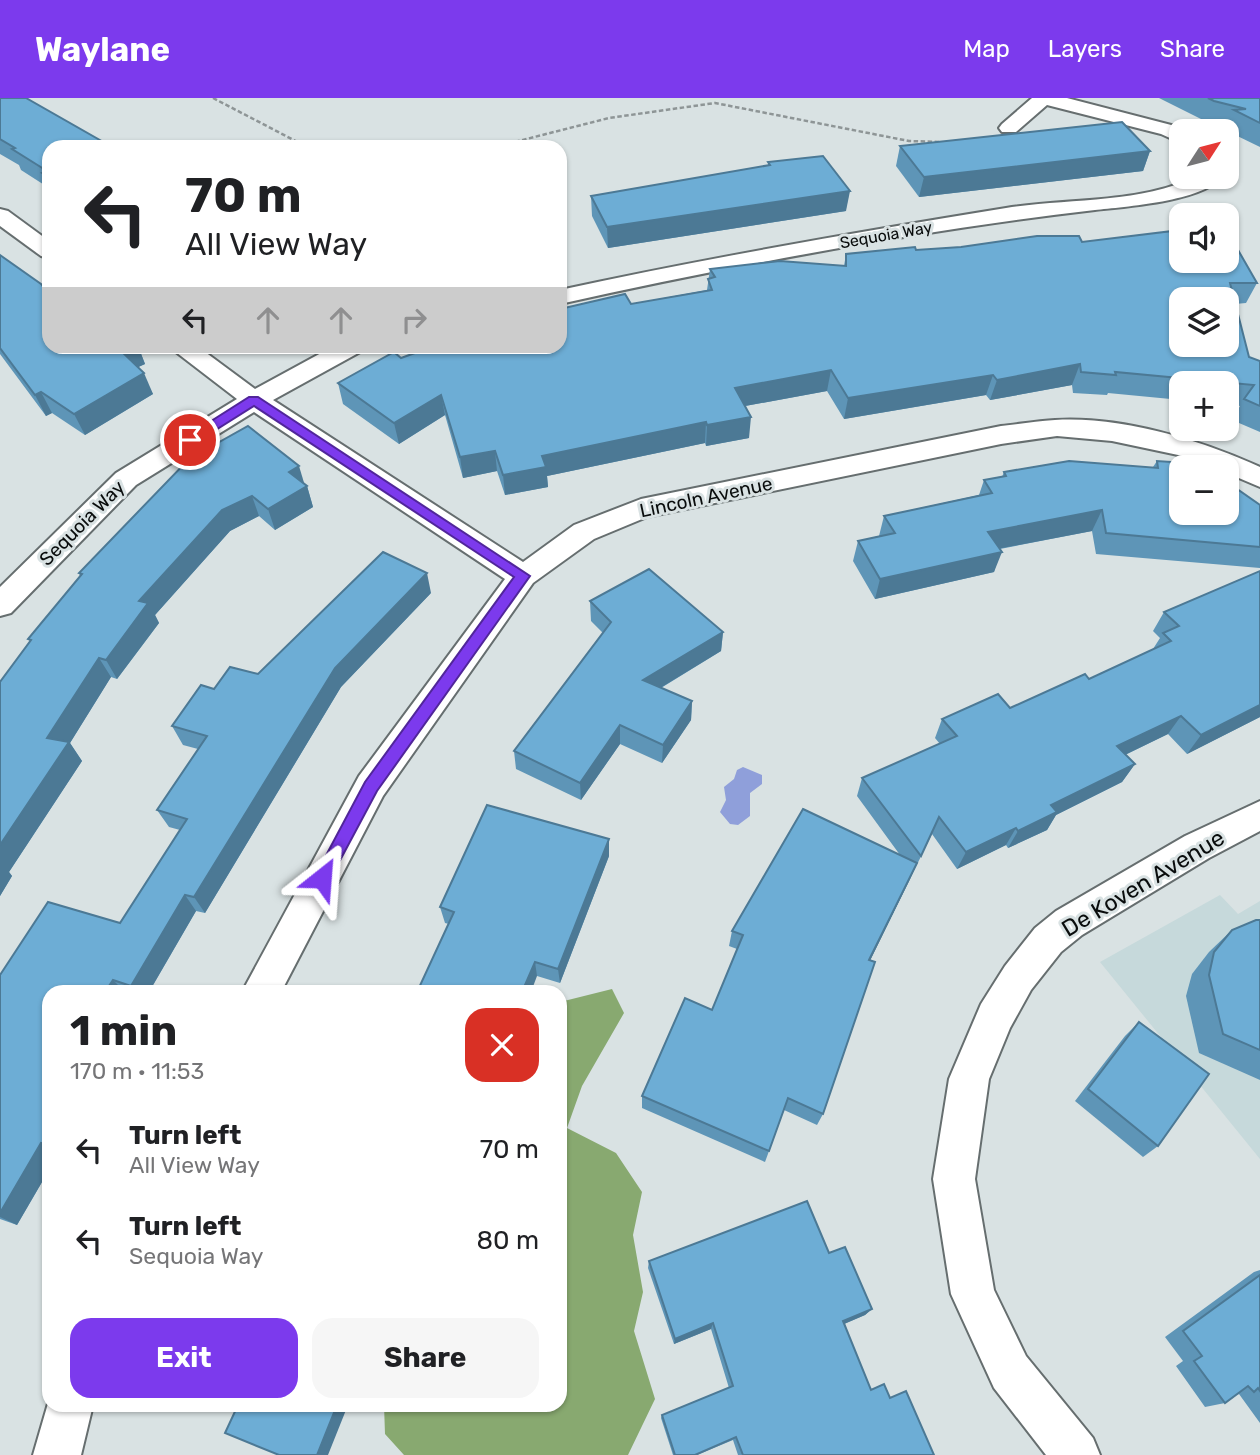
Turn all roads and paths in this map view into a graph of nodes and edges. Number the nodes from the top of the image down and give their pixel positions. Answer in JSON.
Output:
{"nodes":[{"id":1,"x":213,"y":98,"type":"edge"},
{"id":2,"x":1043,"y":98,"type":"edge"},
{"id":3,"x":1009,"y":128,"type":"dead end"},
{"id":4,"x":1169,"y":133,"type":"edge"},
{"id":5,"x":294,"y":140,"type":"edge"},
{"id":6,"x":523,"y":140,"type":"edge"},
{"id":7,"x":947,"y":143,"type":"edge"},
{"id":8,"x":1182,"y":189,"type":"edge"},
{"id":9,"x":0,"y":216,"type":"edge"},
{"id":10,"x":42,"y":246,"type":"edge"},
{"id":11,"x":567,"y":295,"type":"edge"},
{"id":12,"x":191,"y":354,"type":"edge"},
{"id":13,"x":338,"y":354,"type":"edge"},
{"id":14,"x":254,"y":400,"type":"junction"},
{"id":15,"x":1260,"y":478,"type":"edge"},
{"id":16,"x":523,"y":576,"type":"junction"},
{"id":17,"x":0,"y":604,"type":"edge"},
{"id":18,"x":1260,"y":815,"type":"edge"},
{"id":19,"x":265,"y":985,"type":"edge"},
{"id":20,"x":68,"y":1412,"type":"edge"},
{"id":21,"x":57,"y":1455,"type":"edge"},
{"id":22,"x":1076,"y":1455,"type":"edge"}],
"edges":[{"from":1,"to":5,"type":"path"},
{"from":2,"to":3,"type":"street"},
{"from":2,"to":4,"type":"street"},
{"from":6,"to":7,"type":"path"},
{"from":8,"to":11,"type":"street","name":"Sequoia Way"},
{"from":9,"to":10,"type":"street"},
{"from":12,"to":14,"type":"street"},
{"from":13,"to":14,"type":"street","name":"Sequoia Way"},
{"from":14,"to":16,"type":"street"},
{"from":14,"to":17,"type":"street","name":"Sequoia Way"},
{"from":15,"to":16,"type":"street","name":"Lincoln Avenue"},
{"from":16,"to":19,"type":"street","name":"Lincoln Avenue"},
{"from":18,"to":22,"type":"street","name":"De Koven Avenue"},
{"from":20,"to":21,"type":"street"}]}
